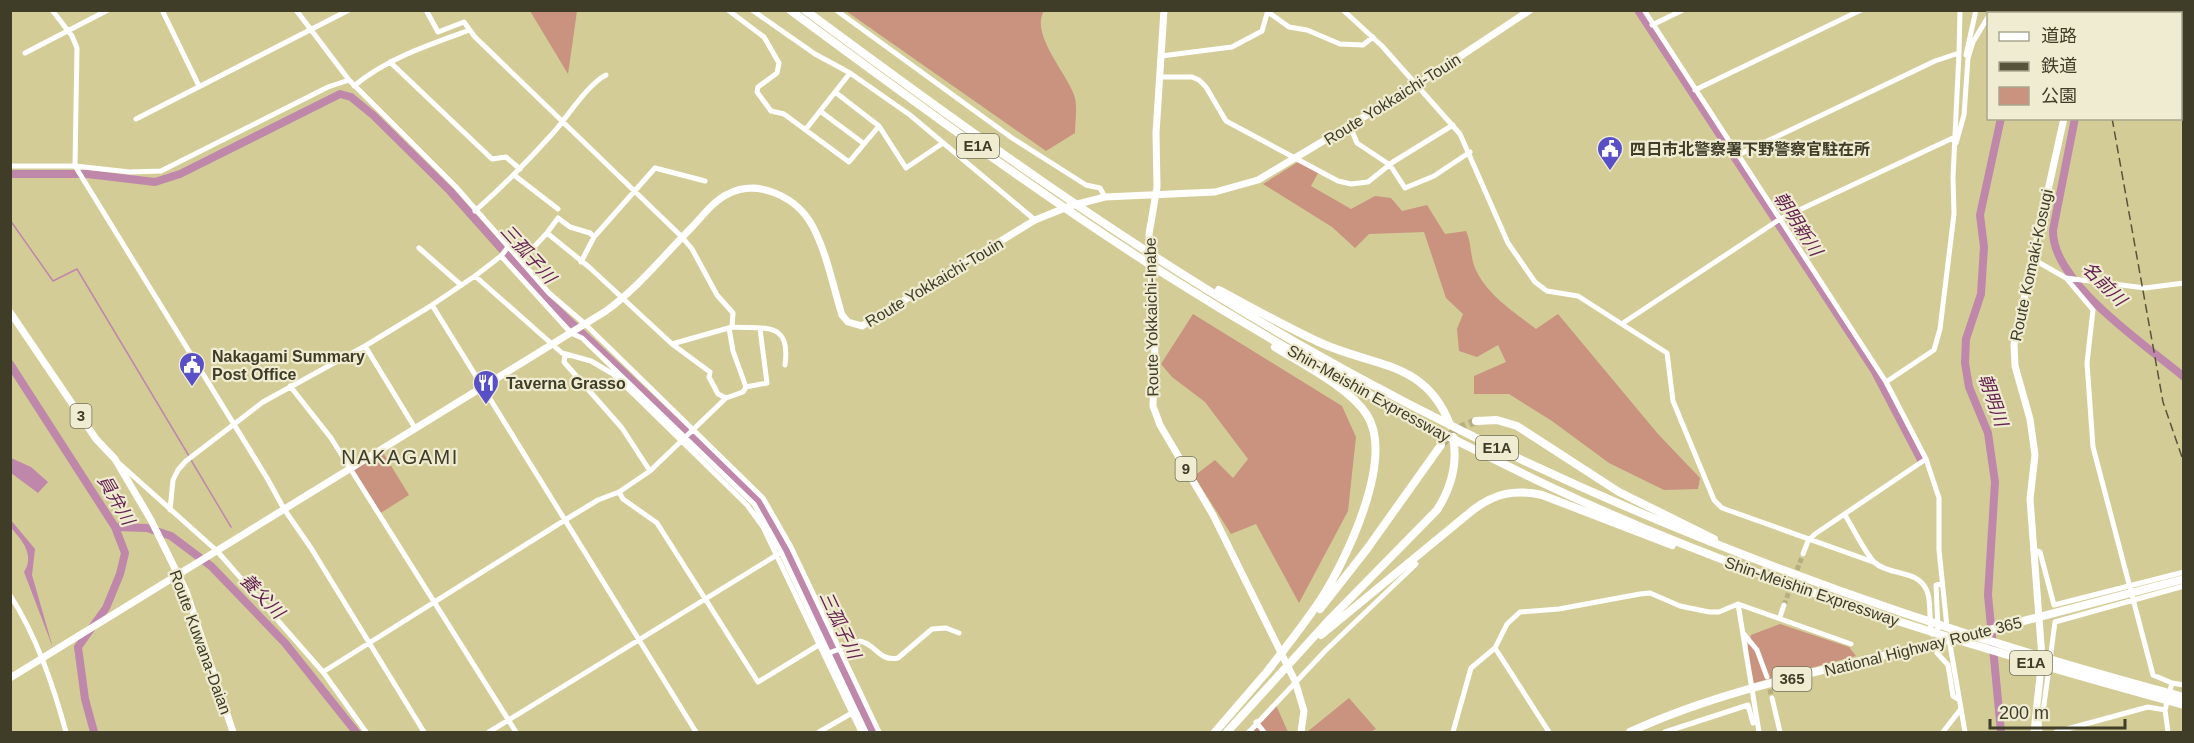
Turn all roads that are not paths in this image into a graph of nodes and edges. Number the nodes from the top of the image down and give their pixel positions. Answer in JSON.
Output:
{"nodes":[{"id":1,"x":52,"y":10,"type":"edge"},
{"id":2,"x":108,"y":10,"type":"edge"},
{"id":3,"x":162,"y":10,"type":"edge"},
{"id":4,"x":296,"y":10,"type":"edge"},
{"id":5,"x":350,"y":10,"type":"edge"},
{"id":6,"x":426,"y":10,"type":"edge"},
{"id":7,"x":728,"y":10,"type":"edge"},
{"id":8,"x":752,"y":10,"type":"edge"},
{"id":9,"x":790,"y":10,"type":"edge"},
{"id":10,"x":805,"y":10,"type":"edge"},
{"id":11,"x":836,"y":10,"type":"edge"},
{"id":12,"x":1164,"y":10,"type":"edge"},
{"id":13,"x":1343,"y":10,"type":"edge"},
{"id":14,"x":1530,"y":10,"type":"edge"},
{"id":15,"x":1644,"y":10,"type":"edge"},
{"id":16,"x":1683,"y":10,"type":"edge"},
{"id":17,"x":1861,"y":10,"type":"edge"},
{"id":18,"x":1960,"y":10,"type":"edge"},
{"id":19,"x":1976,"y":10,"type":"edge"},
{"id":20,"x":1268,"y":11,"type":"edge"},
{"id":21,"x":738,"y":13,"type":"edge"},
{"id":22,"x":1987,"y":20,"type":"edge"},
{"id":23,"x":1652,"y":25,"type":"junction"},
{"id":24,"x":311,"y":30,"type":"junction"},
{"id":25,"x":68,"y":31,"type":"junction"},
{"id":26,"x":467,"y":31,"type":"dead end"},
{"id":27,"x":1373,"y":37,"type":"junction"},
{"id":28,"x":25,"y":53,"type":"dead end"},
{"id":29,"x":1959,"y":53,"type":"junction"},
{"id":30,"x":1161,"y":56,"type":"junction"},
{"id":31,"x":1968,"y":58,"type":"junction"},
{"id":32,"x":390,"y":62,"type":"junction"},
{"id":33,"x":850,"y":73,"type":"junction"},
{"id":34,"x":606,"y":75,"type":"dead end"},
{"id":35,"x":1161,"y":76,"type":"junction"},
{"id":36,"x":349,"y":80,"type":"junction"},
{"id":37,"x":1417,"y":85,"type":"junction"},
{"id":38,"x":199,"y":86,"type":"junction"},
{"id":39,"x":354,"y":86,"type":"junction"},
{"id":40,"x":1695,"y":90,"type":"junction"},
{"id":41,"x":835,"y":92,"type":"junction"},
{"id":42,"x":820,"y":111,"type":"junction"},
{"id":43,"x":136,"y":119,"type":"dead end"},
{"id":44,"x":2064,"y":120,"type":"edge"},
{"id":45,"x":563,"y":121,"type":"junction"},
{"id":46,"x":1454,"y":125,"type":"junction"},
{"id":47,"x":879,"y":126,"type":"junction"},
{"id":48,"x":1350,"y":126,"type":"junction"},
{"id":49,"x":806,"y":129,"type":"junction"},
{"id":50,"x":1954,"y":137,"type":"junction"},
{"id":51,"x":944,"y":142,"type":"junction"},
{"id":52,"x":863,"y":143,"type":"junction"},
{"id":53,"x":1954,"y":144,"type":"junction"},
{"id":54,"x":1470,"y":152,"type":"junction"},
{"id":55,"x":1738,"y":155,"type":"junction"},
{"id":56,"x":1298,"y":157,"type":"junction"},
{"id":57,"x":1390,"y":165,"type":"junction"},
{"id":58,"x":10,"y":166,"type":"edge"},
{"id":59,"x":76,"y":167,"type":"junction"},
{"id":60,"x":520,"y":169,"type":"junction"},
{"id":61,"x":514,"y":175,"type":"junction"},
{"id":62,"x":705,"y":181,"type":"dead end"},
{"id":63,"x":635,"y":191,"type":"junction"},
{"id":64,"x":1155,"y":194,"type":"junction"},
{"id":65,"x":1105,"y":197,"type":"junction"},
{"id":66,"x":558,"y":209,"type":"dead end"},
{"id":67,"x":475,"y":211,"type":"junction"},
{"id":68,"x":1035,"y":220,"type":"junction"},
{"id":69,"x":1778,"y":221,"type":"junction"},
{"id":70,"x":547,"y":233,"type":"junction"},
{"id":71,"x":594,"y":237,"type":"junction"},
{"id":72,"x":682,"y":237,"type":"junction"},
{"id":73,"x":1132,"y":242,"type":"junction"},
{"id":74,"x":508,"y":247,"type":"junction"},
{"id":75,"x":419,"y":248,"type":"dead end"},
{"id":76,"x":501,"y":256,"type":"junction"},
{"id":77,"x":2031,"y":258,"type":"junction"},
{"id":78,"x":521,"y":261,"type":"junction"},
{"id":79,"x":581,"y":262,"type":"junction"},
{"id":80,"x":475,"y":276,"type":"junction"},
{"id":81,"x":1169,"y":276,"type":"junction"},
{"id":82,"x":2067,"y":279,"type":"junction"},
{"id":83,"x":2184,"y":283,"type":"edge"},
{"id":84,"x":462,"y":285,"type":"junction"},
{"id":85,"x":622,"y":299,"type":"junction"},
{"id":86,"x":432,"y":305,"type":"junction"},
{"id":87,"x":10,"y":312,"type":"edge"},
{"id":88,"x":1623,"y":323,"type":"junction"},
{"id":89,"x":585,"y":324,"type":"junction"},
{"id":90,"x":731,"y":328,"type":"junction"},
{"id":91,"x":760,"y":329,"type":"junction"},
{"id":92,"x":572,"y":332,"type":"junction"},
{"id":93,"x":550,"y":344,"type":"junction"},
{"id":94,"x":672,"y":344,"type":"junction"},
{"id":95,"x":365,"y":346,"type":"junction"},
{"id":96,"x":565,"y":355,"type":"junction"},
{"id":97,"x":785,"y":365,"type":"dead end"},
{"id":98,"x":1886,"y":382,"type":"junction"},
{"id":99,"x":290,"y":386,"type":"junction"},
{"id":100,"x":481,"y":387,"type":"junction"},
{"id":101,"x":746,"y":387,"type":"junction"},
{"id":102,"x":726,"y":398,"type":"junction"},
{"id":103,"x":1476,"y":421,"type":"tunnel mouth"},
{"id":104,"x":234,"y":424,"type":"junction"},
{"id":105,"x":415,"y":428,"type":"junction"},
{"id":106,"x":695,"y":430,"type":"junction"},
{"id":107,"x":685,"y":440,"type":"junction"},
{"id":108,"x":1441,"y":445,"type":"tunnel mouth"},
{"id":109,"x":114,"y":459,"type":"junction"},
{"id":110,"x":1926,"y":459,"type":"junction"},
{"id":111,"x":350,"y":469,"type":"junction"},
{"id":112,"x":651,"y":471,"type":"junction"},
{"id":113,"x":619,"y":492,"type":"junction"},
{"id":114,"x":284,"y":509,"type":"junction"},
{"id":115,"x":170,"y":510,"type":"junction"},
{"id":116,"x":1845,"y":515,"type":"junction"},
{"id":117,"x":565,"y":520,"type":"junction"},
{"id":118,"x":1808,"y":541,"type":"junction"},
{"id":119,"x":2033,"y":549,"type":"junction"},
{"id":120,"x":217,"y":551,"type":"junction"},
{"id":121,"x":779,"y":554,"type":"junction"},
{"id":122,"x":1803,"y":554,"type":"tunnel mouth"},
{"id":123,"x":1876,"y":563,"type":"junction"},
{"id":124,"x":1416,"y":564,"type":"dead end"},
{"id":125,"x":2184,"y":572,"type":"edge"},
{"id":126,"x":178,"y":574,"type":"junction"},
{"id":127,"x":1758,"y":574,"type":"junction"},
{"id":128,"x":2184,"y":579,"type":"edge"},
{"id":129,"x":1942,"y":583,"type":"junction"},
{"id":130,"x":2130,"y":586,"type":"junction"},
{"id":131,"x":2184,"y":586,"type":"edge"},
{"id":132,"x":1826,"y":587,"type":"junction"},
{"id":133,"x":10,"y":595,"type":"edge"},
{"id":134,"x":705,"y":598,"type":"junction"},
{"id":135,"x":2134,"y":599,"type":"junction"},
{"id":136,"x":436,"y":601,"type":"junction"},
{"id":137,"x":13,"y":604,"type":"edge"},
{"id":138,"x":1738,"y":604,"type":"junction"},
{"id":139,"x":1784,"y":605,"type":"tunnel mouth"},
{"id":140,"x":1882,"y":612,"type":"junction"},
{"id":141,"x":1780,"y":618,"type":"junction"},
{"id":142,"x":2035,"y":618,"type":"junction"},
{"id":143,"x":959,"y":633,"type":"dead end"},
{"id":144,"x":1744,"y":634,"type":"junction"},
{"id":145,"x":638,"y":640,"type":"junction"},
{"id":146,"x":1949,"y":640,"type":"junction"},
{"id":147,"x":369,"y":643,"type":"junction"},
{"id":148,"x":821,"y":643,"type":"junction"},
{"id":149,"x":1851,"y":644,"type":"dead end"},
{"id":150,"x":839,"y":647,"type":"junction"},
{"id":151,"x":1495,"y":648,"type":"junction"},
{"id":152,"x":1937,"y":652,"type":"dead end"},
{"id":153,"x":829,"y":653,"type":"junction"},
{"id":154,"x":43,"y":658,"type":"junction"},
{"id":155,"x":1269,"y":669,"type":"junction"},
{"id":156,"x":322,"y":672,"type":"junction"},
{"id":157,"x":1277,"y":677,"type":"junction"},
{"id":158,"x":1767,"y":677,"type":"tunnel mouth"},
{"id":159,"x":10,"y":678,"type":"edge"},
{"id":160,"x":1295,"y":681,"type":"junction"},
{"id":161,"x":2172,"y":683,"type":"junction"},
{"id":162,"x":2184,"y":685,"type":"edge"},
{"id":163,"x":1752,"y":689,"type":"junction"},
{"id":164,"x":2184,"y":697,"type":"edge"},
{"id":165,"x":1772,"y":698,"type":"tunnel mouth"},
{"id":166,"x":1959,"y":699,"type":"junction"},
{"id":167,"x":2184,"y":705,"type":"edge"},
{"id":168,"x":1960,"y":710,"type":"junction"},
{"id":169,"x":2165,"y":710,"type":"junction"},
{"id":170,"x":852,"y":712,"type":"junction"},
{"id":171,"x":508,"y":720,"type":"junction"},
{"id":172,"x":1256,"y":722,"type":"junction"},
{"id":173,"x":1753,"y":723,"type":"dead end"},
{"id":174,"x":66,"y":732,"type":"edge"},
{"id":175,"x":233,"y":732,"type":"edge"},
{"id":176,"x":366,"y":732,"type":"edge"},
{"id":177,"x":424,"y":732,"type":"edge"},
{"id":178,"x":489,"y":732,"type":"edge"},
{"id":179,"x":516,"y":732,"type":"edge"},
{"id":180,"x":696,"y":732,"type":"edge"},
{"id":181,"x":819,"y":732,"type":"edge"},
{"id":182,"x":861,"y":732,"type":"edge"},
{"id":183,"x":866,"y":732,"type":"edge"},
{"id":184,"x":879,"y":732,"type":"edge"},
{"id":185,"x":1215,"y":732,"type":"edge"},
{"id":186,"x":1227,"y":732,"type":"edge"},
{"id":187,"x":1249,"y":732,"type":"edge"},
{"id":188,"x":1264,"y":732,"type":"edge"},
{"id":189,"x":1301,"y":732,"type":"edge"},
{"id":190,"x":1453,"y":732,"type":"edge"},
{"id":191,"x":1549,"y":732,"type":"edge"},
{"id":192,"x":1630,"y":732,"type":"edge"},
{"id":193,"x":1665,"y":732,"type":"edge"},
{"id":194,"x":1759,"y":732,"type":"edge"},
{"id":195,"x":1780,"y":732,"type":"edge"},
{"id":196,"x":1943,"y":732,"type":"edge"},
{"id":197,"x":1965,"y":732,"type":"edge"},
{"id":198,"x":2034,"y":732,"type":"edge"},
{"id":199,"x":2040,"y":732,"type":"edge"},
{"id":200,"x":2056,"y":732,"type":"edge"},
{"id":201,"x":2168,"y":732,"type":"edge"}],
"edges":[{"from":1,"to":25,"type":"street"},
{"from":2,"to":25,"type":"street"},
{"from":3,"to":38,"type":"street"},
{"from":4,"to":24,"type":"street"},
{"from":5,"to":24,"type":"street"},
{"from":6,"to":45,"type":"street"},
{"from":7,"to":21,"type":"street"},
{"from":8,"to":33,"type":"street"},
{"from":9,"to":81,"type":"highway","name":"Shin-Meishin Expressway","number":"E1A"},
{"from":10,"to":73,"type":"highway","name":"Shin-Meishin Expressway","number":"E1A"},
{"from":11,"to":65,"type":"street"},
{"from":12,"to":30,"type":"main road","name":"Route Yokkaichi-Inabe","number":"9"},
{"from":13,"to":27,"type":"street"},
{"from":14,"to":37,"type":"main road","name":"Route Yokkaichi-Touin"},
{"from":15,"to":23,"type":"street"},
{"from":16,"to":23,"type":"street"},
{"from":17,"to":40,"type":"street"},
{"from":18,"to":29,"type":"street"},
{"from":19,"to":31,"type":"street"},
{"from":20,"to":27,"type":"street"},
{"from":20,"to":30,"type":"street"},
{"from":21,"to":49,"type":"street"},
{"from":22,"to":31,"type":"street"},
{"from":23,"to":40,"type":"street"},
{"from":24,"to":36,"type":"street"},
{"from":24,"to":38,"type":"street"},
{"from":25,"to":28,"type":"street"},
{"from":25,"to":59,"type":"street"},
{"from":26,"to":32,"type":"street"},
{"from":27,"to":37,"type":"street"},
{"from":29,"to":50,"type":"street"},
{"from":29,"to":55,"type":"street"},
{"from":30,"to":35,"type":"main road","name":"Route Yokkaichi-Inabe","number":"9"},
{"from":31,"to":53,"type":"street"},
{"from":32,"to":39,"type":"street"},
{"from":32,"to":60,"type":"street"},
{"from":33,"to":41,"type":"street"},
{"from":33,"to":51,"type":"street"},
{"from":34,"to":45,"type":"street"},
{"from":35,"to":56,"type":"street"},
{"from":35,"to":64,"type":"main road","name":"Route Yokkaichi-Inabe","number":"9"},
{"from":36,"to":39,"type":"street"},
{"from":36,"to":59,"type":"street"},
{"from":37,"to":46,"type":"street"},
{"from":37,"to":48,"type":"main road","name":"Route Yokkaichi-Touin"},
{"from":38,"to":43,"type":"street"},
{"from":39,"to":67,"type":"street"},
{"from":40,"to":55,"type":"street"},
{"from":41,"to":42,"type":"street"},
{"from":41,"to":47,"type":"street"},
{"from":42,"to":49,"type":"street"},
{"from":42,"to":52,"type":"street"},
{"from":44,"to":77,"type":"main road","name":"Route Komaki-Kosugi"},
{"from":45,"to":60,"type":"street"},
{"from":45,"to":63,"type":"street"},
{"from":46,"to":54,"type":"street"},
{"from":46,"to":57,"type":"street"},
{"from":47,"to":51,"type":"street"},
{"from":47,"to":52,"type":"street"},
{"from":48,"to":56,"type":"main road","name":"Route Yokkaichi-Touin"},
{"from":48,"to":57,"type":"street"},
{"from":49,"to":52,"type":"street"},
{"from":50,"to":53,"type":"street"},
{"from":50,"to":69,"type":"street"},
{"from":51,"to":68,"type":"street"},
{"from":53,"to":98,"type":"street"},
{"from":54,"to":57,"type":"street"},
{"from":54,"to":88,"type":"street"},
{"from":55,"to":69,"type":"street"},
{"from":56,"to":57,"type":"street"},
{"from":56,"to":64,"type":"main road","name":"Route Yokkaichi-Touin"},
{"from":58,"to":59,"type":"street"},
{"from":59,"to":104,"type":"street"},
{"from":60,"to":61,"type":"street"},
{"from":61,"to":66,"type":"street"},
{"from":61,"to":67,"type":"street"},
{"from":62,"to":63,"type":"street"},
{"from":63,"to":71,"type":"street"},
{"from":63,"to":72,"type":"street"},
{"from":64,"to":65,"type":"main road","name":"Route Yokkaichi-Touin"},
{"from":64,"to":160,"type":"main road","name":"Route Yokkaichi-Inabe","number":"9"},
{"from":65,"to":68,"type":"main road","name":"Route Yokkaichi-Touin"},
{"from":67,"to":74,"type":"street"},
{"from":68,"to":72,"type":"main road","name":"Route Yokkaichi-Touin"},
{"from":69,"to":88,"type":"street"},
{"from":69,"to":98,"type":"street"},
{"from":70,"to":71,"type":"street"},
{"from":70,"to":78,"type":"street"},
{"from":70,"to":79,"type":"street"},
{"from":71,"to":79,"type":"street"},
{"from":72,"to":85,"type":"main road","name":"Route Yokkaichi-Touin"},
{"from":72,"to":90,"type":"street"},
{"from":73,"to":132,"type":"highway","name":"Shin-Meishin Expressway","number":"E1A"},
{"from":73,"to":157,"type":"highway"},
{"from":74,"to":76,"type":"street"},
{"from":74,"to":78,"type":"street"},
{"from":75,"to":84,"type":"street"},
{"from":76,"to":80,"type":"street"},
{"from":76,"to":92,"type":"street"},
{"from":77,"to":82,"type":"street"},
{"from":77,"to":119,"type":"main road","name":"Route Komaki-Kosugi"},
{"from":78,"to":89,"type":"street"},
{"from":79,"to":85,"type":"street"},
{"from":80,"to":84,"type":"street"},
{"from":80,"to":93,"type":"street"},
{"from":81,"to":127,"type":"highway","name":"Shin-Meishin Expressway","number":"E1A"},
{"from":81,"to":155,"type":"highway"},
{"from":82,"to":83,"type":"street"},
{"from":82,"to":130,"type":"street"},
{"from":84,"to":86,"type":"street"},
{"from":85,"to":89,"type":"main road","name":"Route Yokkaichi-Touin"},
{"from":85,"to":94,"type":"street"},
{"from":86,"to":95,"type":"street"},
{"from":86,"to":100,"type":"street"},
{"from":87,"to":109,"type":"main road","name":"Route Kuwana-Daian","number":"3"},
{"from":88,"to":118,"type":"street"},
{"from":89,"to":92,"type":"main road","name":"Route Yokkaichi-Touin"},
{"from":89,"to":106,"type":"street"},
{"from":90,"to":91,"type":"street"},
{"from":90,"to":94,"type":"street"},
{"from":90,"to":101,"type":"street"},
{"from":91,"to":97,"type":"street"},
{"from":91,"to":101,"type":"street"},
{"from":92,"to":93,"type":"main road","name":"Route Yokkaichi-Touin"},
{"from":92,"to":107,"type":"street"},
{"from":93,"to":96,"type":"street"},
{"from":93,"to":100,"type":"main road","name":"Route Yokkaichi-Touin"},
{"from":94,"to":102,"type":"street"},
{"from":95,"to":99,"type":"street"},
{"from":95,"to":105,"type":"street"},
{"from":96,"to":107,"type":"street"},
{"from":96,"to":112,"type":"street"},
{"from":98,"to":110,"type":"street"},
{"from":99,"to":104,"type":"street"},
{"from":99,"to":111,"type":"street"},
{"from":100,"to":105,"type":"main road","name":"Route Yokkaichi-Touin"},
{"from":100,"to":117,"type":"street"},
{"from":101,"to":102,"type":"street"},
{"from":102,"to":106,"type":"street"},
{"from":103,"to":132,"type":"highway"},
{"from":104,"to":114,"type":"street"},
{"from":104,"to":115,"type":"street"},
{"from":105,"to":111,"type":"main road","name":"Route Yokkaichi-Touin"},
{"from":106,"to":107,"type":"street"},
{"from":106,"to":150,"type":"street"},
{"from":107,"to":112,"type":"street"},
{"from":107,"to":121,"type":"street"},
{"from":108,"to":155,"type":"highway"},
{"from":109,"to":115,"type":"street"},
{"from":109,"to":126,"type":"main road","name":"Route Kuwana-Daian","number":"3"},
{"from":110,"to":116,"type":"street"},
{"from":110,"to":129,"type":"street"},
{"from":111,"to":114,"type":"main road","name":"Route Yokkaichi-Touin"},
{"from":111,"to":136,"type":"street"},
{"from":112,"to":113,"type":"street"},
{"from":113,"to":117,"type":"street"},
{"from":113,"to":134,"type":"street"},
{"from":114,"to":120,"type":"main road","name":"Route Yokkaichi-Touin"},
{"from":114,"to":147,"type":"street"},
{"from":115,"to":120,"type":"street"},
{"from":116,"to":118,"type":"street"},
{"from":116,"to":123,"type":"street"},
{"from":117,"to":136,"type":"street"},
{"from":117,"to":145,"type":"street"},
{"from":118,"to":122,"type":"street"},
{"from":118,"to":123,"type":"street"},
{"from":119,"to":130,"type":"street"},
{"from":119,"to":142,"type":"main road","name":"Route Komaki-Kosugi"},
{"from":120,"to":126,"type":"main road","name":"Route Yokkaichi-Touin"},
{"from":120,"to":156,"type":"street"},
{"from":121,"to":134,"type":"street"},
{"from":121,"to":148,"type":"street"},
{"from":123,"to":129,"type":"street"},
{"from":124,"to":160,"type":"street"},
{"from":125,"to":130,"type":"street"},
{"from":126,"to":154,"type":"main road","name":"Route Yokkaichi-Touin"},
{"from":126,"to":175,"type":"main road","name":"Route Kuwana-Daian","number":"3"},
{"from":127,"to":140,"type":"highway","name":"Shin-Meishin Expressway","number":"E1A"},
{"from":127,"to":157,"type":"highway"},
{"from":128,"to":142,"type":"highway","name":"National Highway Route 365","number":"365"},
{"from":129,"to":146,"type":"street"},
{"from":130,"to":135,"type":"street"},
{"from":131,"to":135,"type":"street"},
{"from":132,"to":140,"type":"highway","name":"Shin-Meishin Expressway","number":"E1A"},
{"from":133,"to":137,"type":"street"},
{"from":134,"to":145,"type":"street"},
{"from":134,"to":148,"type":"street"},
{"from":135,"to":161,"type":"street"},
{"from":135,"to":199,"type":"street"},
{"from":136,"to":147,"type":"street"},
{"from":136,"to":171,"type":"street"},
{"from":137,"to":154,"type":"street"},
{"from":138,"to":141,"type":"street"},
{"from":138,"to":144,"type":"street"},
{"from":138,"to":151,"type":"street"},
{"from":139,"to":141,"type":"street"},
{"from":140,"to":164,"type":"highway","name":"Shin-Meishin Expressway","number":"E1A"},
{"from":140,"to":167,"type":"highway","name":"Shin-Meishin Expressway","number":"E1A"},
{"from":141,"to":149,"type":"street"},
{"from":142,"to":146,"type":"highway","name":"National Highway Route 365","number":"365"},
{"from":142,"to":198,"type":"main road","name":"Route Komaki-Kosugi"},
{"from":143,"to":150,"type":"street"},
{"from":144,"to":158,"type":"street"},
{"from":144,"to":163,"type":"street"},
{"from":145,"to":171,"type":"street"},
{"from":145,"to":180,"type":"street"},
{"from":146,"to":163,"type":"highway","name":"National Highway Route 365","number":"365"},
{"from":146,"to":166,"type":"street"},
{"from":147,"to":156,"type":"street"},
{"from":147,"to":177,"type":"street"},
{"from":148,"to":153,"type":"street"},
{"from":148,"to":170,"type":"street"},
{"from":150,"to":153,"type":"street"},
{"from":150,"to":184,"type":"street"},
{"from":151,"to":190,"type":"street"},
{"from":151,"to":191,"type":"street"},
{"from":152,"to":166,"type":"street"},
{"from":153,"to":183,"type":"street"},
{"from":154,"to":159,"type":"main road","name":"Route Yokkaichi-Touin"},
{"from":154,"to":174,"type":"street"},
{"from":155,"to":185,"type":"highway"},
{"from":156,"to":176,"type":"street"},
{"from":157,"to":186,"type":"highway"},
{"from":160,"to":172,"type":"street"},
{"from":160,"to":189,"type":"main road","name":"Route Yokkaichi-Inabe","number":"9"},
{"from":161,"to":162,"type":"street"},
{"from":161,"to":169,"type":"street"},
{"from":163,"to":192,"type":"highway","name":"National Highway Route 365","number":"365"},
{"from":163,"to":194,"type":"street"},
{"from":165,"to":195,"type":"street"},
{"from":166,"to":168,"type":"street"},
{"from":168,"to":196,"type":"street"},
{"from":168,"to":197,"type":"street"},
{"from":169,"to":200,"type":"street"},
{"from":169,"to":201,"type":"street"},
{"from":170,"to":181,"type":"street"},
{"from":170,"to":182,"type":"street"},
{"from":171,"to":178,"type":"street"},
{"from":171,"to":179,"type":"street"},
{"from":172,"to":187,"type":"street"},
{"from":172,"to":188,"type":"street"},
{"from":173,"to":193,"type":"street"}]}
